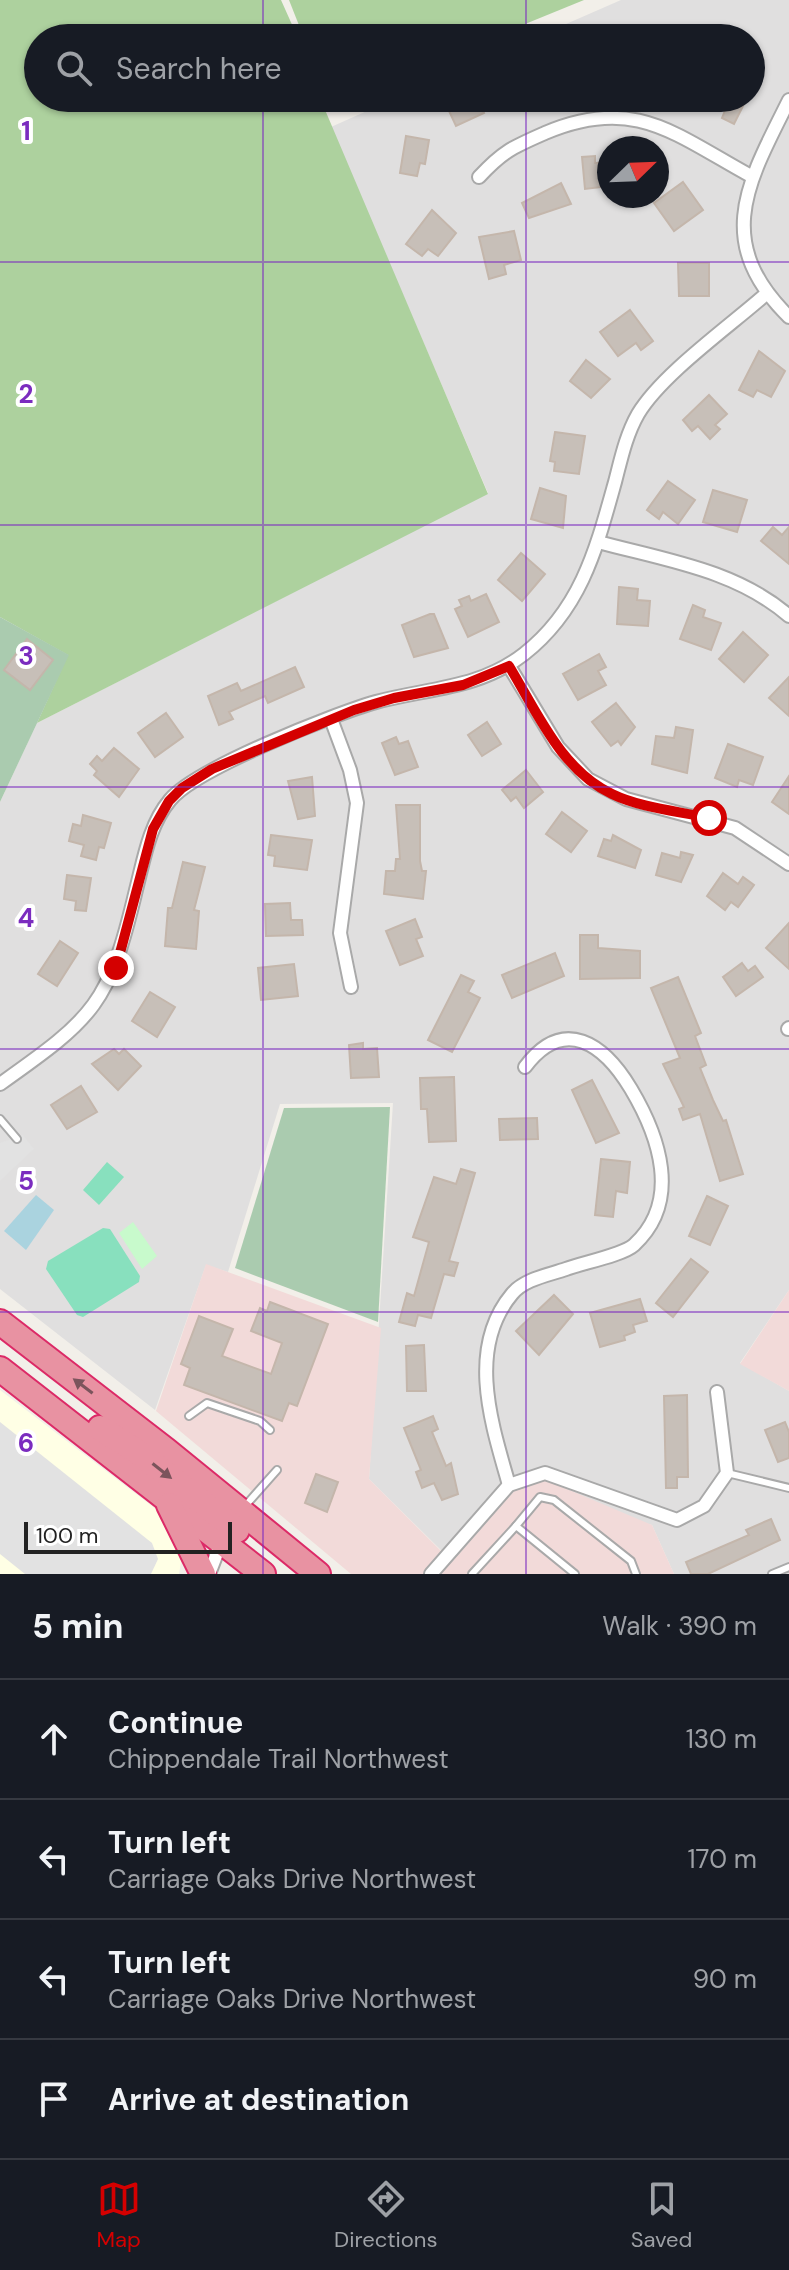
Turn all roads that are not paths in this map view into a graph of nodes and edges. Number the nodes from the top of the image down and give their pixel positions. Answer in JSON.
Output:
{"nodes":[{"id":1,"x":789,"y":100,"type":"edge"},
{"id":2,"x":751,"y":176,"type":"junction"},
{"id":3,"x":479,"y":177,"type":"dead end"},
{"id":4,"x":766,"y":294,"type":"junction"},
{"id":5,"x":789,"y":317,"type":"edge"},
{"id":6,"x":598,"y":542,"type":"junction"},
{"id":7,"x":789,"y":616,"type":"edge"},
{"id":8,"x":509,"y":666,"type":"junction"},
{"id":9,"x":331,"y":719,"type":"junction"},
{"id":10,"x":789,"y":864,"type":"edge"},
{"id":11,"x":351,"y":987,"type":"dead end"},
{"id":12,"x":525,"y":1067,"type":"dead end"},
{"id":13,"x":0,"y":1084,"type":"edge"},
{"id":14,"x":0,"y":1119,"type":"edge"},
{"id":15,"x":17,"y":1139,"type":"dead end"},
{"id":16,"x":0,"y":1322,"type":"edge"},
{"id":17,"x":0,"y":1369,"type":"edge"},
{"id":18,"x":717,"y":1392,"type":"dead end"},
{"id":19,"x":47,"y":1404,"type":"junction"},
{"id":20,"x":189,"y":1416,"type":"dead end"},
{"id":21,"x":270,"y":1430,"type":"dead end"},
{"id":22,"x":277,"y":1470,"type":"dead end"},
{"id":23,"x":727,"y":1473,"type":"junction"},
{"id":24,"x":509,"y":1485,"type":"junction"},
{"id":25,"x":789,"y":1488,"type":"edge"},
{"id":26,"x":161,"y":1493,"type":"junction"},
{"id":27,"x":231,"y":1526,"type":"junction"},
{"id":28,"x":516,"y":1526,"type":"junction"},
{"id":29,"x":789,"y":1567,"type":"edge"},
{"id":30,"x":260,"y":1572,"type":"edge"},
{"id":31,"x":433,"y":1573,"type":"edge"},
{"id":32,"x":203,"y":1574,"type":"edge"},
{"id":33,"x":209,"y":1574,"type":"edge"},
{"id":34,"x":232,"y":1574,"type":"edge"},
{"id":35,"x":293,"y":1574,"type":"edge"},
{"id":36,"x":318,"y":1574,"type":"edge"},
{"id":37,"x":472,"y":1574,"type":"edge"},
{"id":38,"x":575,"y":1574,"type":"edge"},
{"id":39,"x":636,"y":1574,"type":"edge"},
{"id":40,"x":772,"y":1574,"type":"edge"}],
"edges":[{"from":1,"to":2,"type":"street"},
{"from":2,"to":3,"type":"street"},
{"from":2,"to":4,"type":"street"},
{"from":4,"to":5,"type":"street"},
{"from":4,"to":6,"type":"street"},
{"from":6,"to":7,"type":"street"},
{"from":6,"to":8,"type":"street"},
{"from":8,"to":9,"type":"street"},
{"from":8,"to":10,"type":"street"},
{"from":9,"to":11,"type":"street"},
{"from":9,"to":13,"type":"street"},
{"from":12,"to":24,"type":"street"},
{"from":14,"to":15,"type":"lane"},
{"from":27,"to":16,"type":"highway","one_way":true},
{"from":17,"to":19,"type":"highway"},
{"from":18,"to":23,"type":"street"},
{"from":19,"to":26,"type":"highway"},
{"from":19,"to":27,"type":"highway","one_way":true},
{"from":20,"to":21,"type":"lane"},
{"from":22,"to":27,"type":"lane"},
{"from":23,"to":24,"type":"street"},
{"from":23,"to":25,"type":"lane"},
{"from":24,"to":31,"type":"street"},
{"from":26,"to":27,"type":"highway"},
{"from":26,"to":32,"type":"highway"},
{"from":27,"to":30,"type":"highway"},
{"from":27,"to":33,"type":"street"},
{"from":27,"to":35,"type":"highway"},
{"from":27,"to":36,"type":"highway"},
{"from":28,"to":37,"type":"lane"},
{"from":28,"to":38,"type":"lane"},
{"from":28,"to":39,"type":"lane"},
{"from":29,"to":40,"type":"lane"},
{"from":30,"to":34,"type":"highway"}]}
